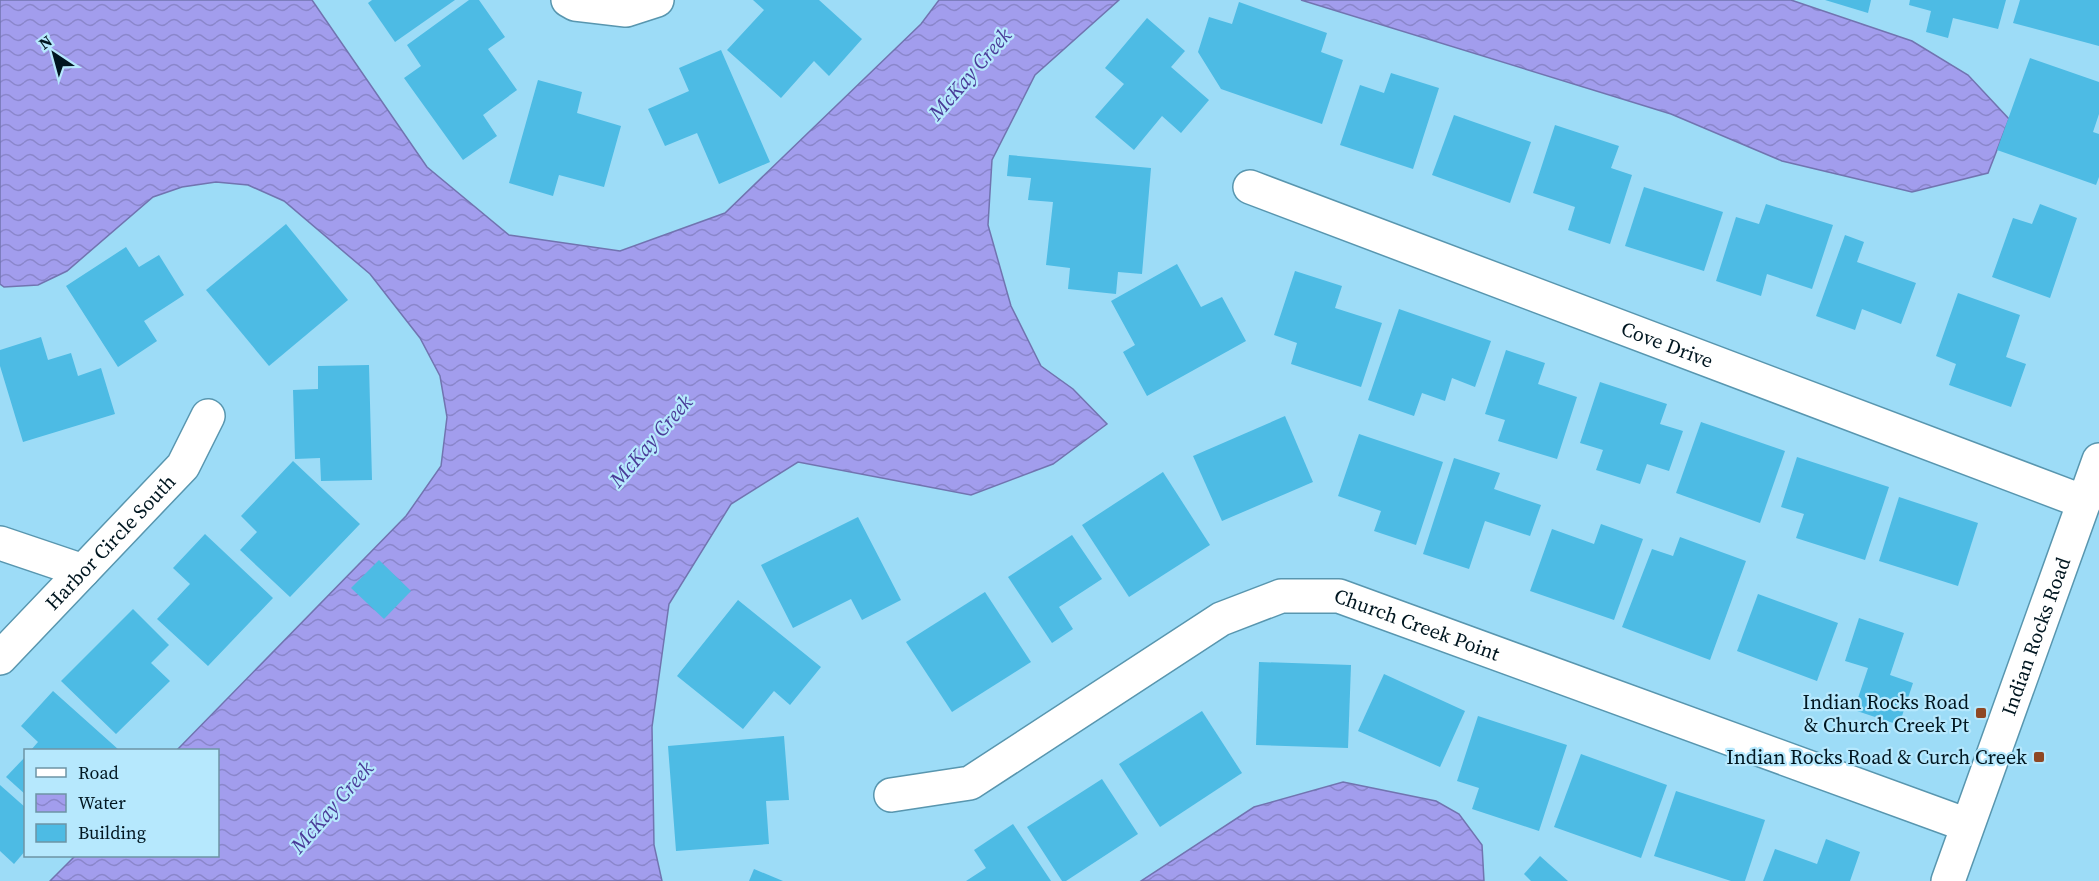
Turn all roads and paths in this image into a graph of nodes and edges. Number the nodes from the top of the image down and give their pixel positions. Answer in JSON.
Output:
{"nodes":[{"id":1,"x":568,"y":0,"type":"edge"},
{"id":2,"x":657,"y":0,"type":"edge"},
{"id":3,"x":1250,"y":187,"type":"dead end"},
{"id":4,"x":208,"y":416,"type":"dead end"},
{"id":5,"x":2099,"y":460,"type":"edge"},
{"id":6,"x":2084,"y":502,"type":"junction"},
{"id":7,"x":0,"y":543,"type":"edge"},
{"id":8,"x":83,"y":571,"type":"junction"},
{"id":9,"x":0,"y":658,"type":"edge"},
{"id":10,"x":891,"y":795,"type":"dead end"},
{"id":11,"x":1967,"y":825,"type":"junction"},
{"id":12,"x":1948,"y":881,"type":"edge"}],
"edges":[{"from":1,"to":2,"type":"street"},
{"from":3,"to":6,"type":"street","name":"Cove Drive"},
{"from":4,"to":8,"type":"street","name":"Harbor Circle South"},
{"from":5,"to":6,"type":"street","name":"Indian Rocks Road"},
{"from":6,"to":11,"type":"street","name":"Indian Rocks Road"},
{"from":7,"to":8,"type":"street"},
{"from":8,"to":9,"type":"street","name":"Harbor Circle South"},
{"from":10,"to":11,"type":"street","name":"Church Creek Point"},
{"from":11,"to":12,"type":"street","name":"Indian Rocks Road"}]}
